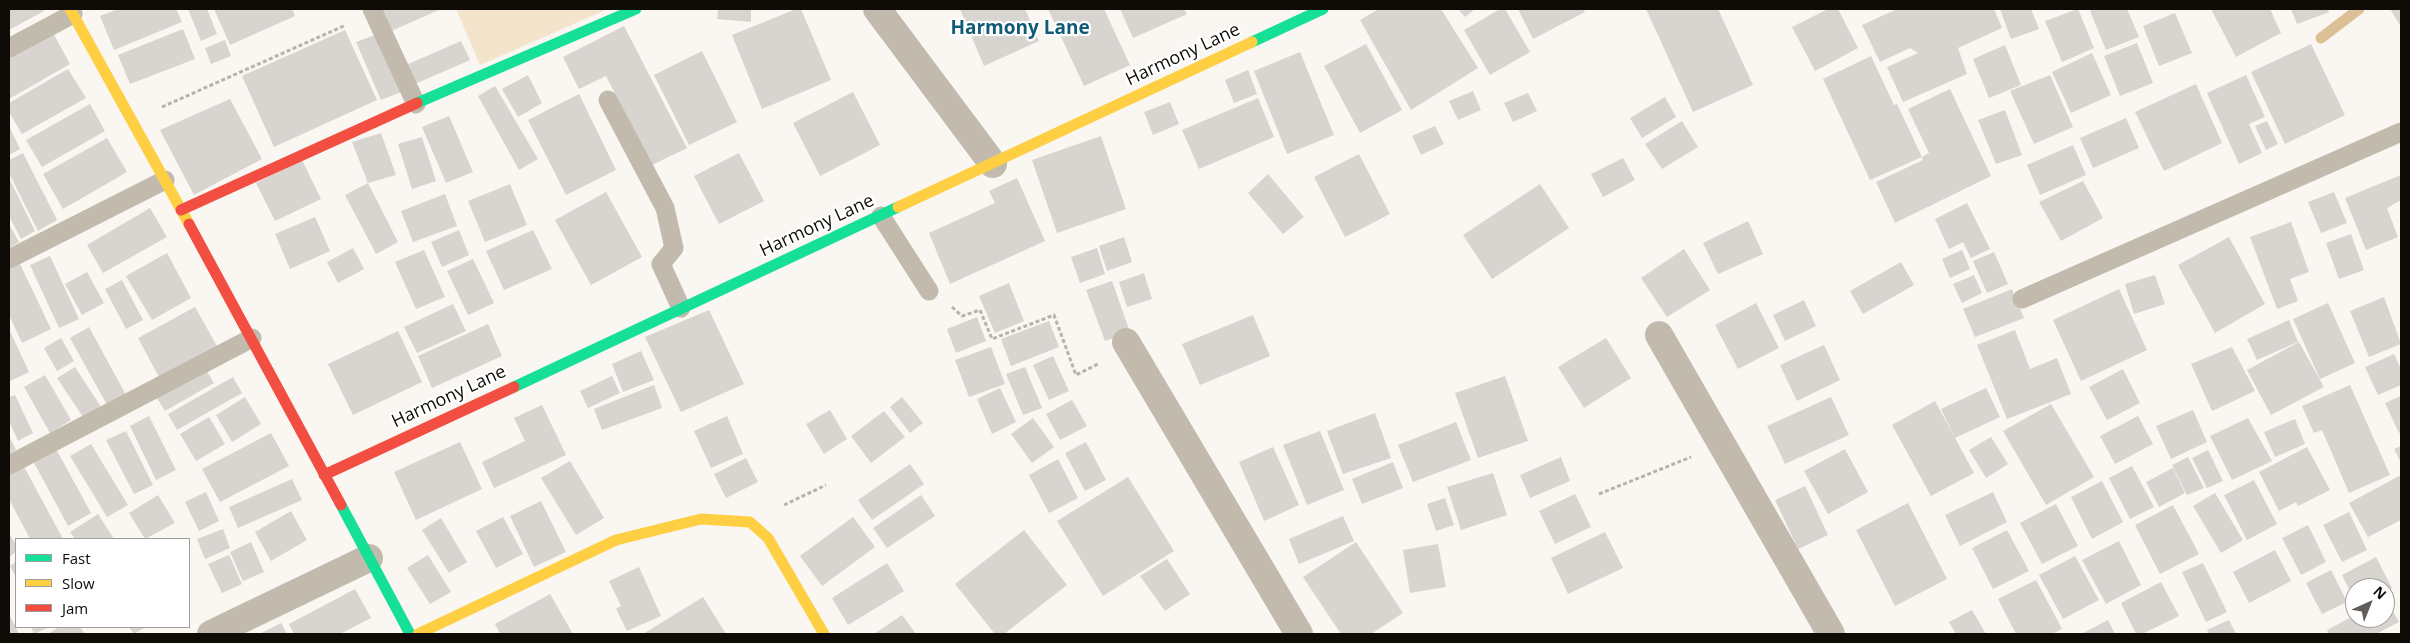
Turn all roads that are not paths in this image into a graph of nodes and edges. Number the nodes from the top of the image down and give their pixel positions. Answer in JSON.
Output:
{"nodes":[{"id":1,"x":636,"y":9,"type":"edge"},
{"id":2,"x":877,"y":9,"type":"edge"},
{"id":3,"x":1323,"y":9,"type":"edge"},
{"id":4,"x":71,"y":11,"type":"edge"},
{"id":5,"x":373,"y":11,"type":"edge"},
{"id":6,"x":9,"y":48,"type":"edge"},
{"id":7,"x":608,"y":100,"type":"dead end"},
{"id":8,"x":416,"y":104,"type":"junction"},
{"id":9,"x":2401,"y":132,"type":"edge"},
{"id":10,"x":993,"y":164,"type":"junction"},
{"id":11,"x":165,"y":180,"type":"junction"},
{"id":12,"x":181,"y":210,"type":"junction"},
{"id":13,"x":881,"y":216,"type":"junction"},
{"id":14,"x":9,"y":259,"type":"edge"},
{"id":15,"x":929,"y":291,"type":"road end"},
{"id":16,"x":2022,"y":299,"type":"dead end"},
{"id":17,"x":681,"y":308,"type":"junction"},
{"id":18,"x":1660,"y":335,"type":"dead end"},
{"id":19,"x":252,"y":338,"type":"junction"},
{"id":20,"x":1128,"y":345,"type":"road end"},
{"id":21,"x":9,"y":465,"type":"edge"},
{"id":22,"x":324,"y":475,"type":"junction"},
{"id":23,"x":369,"y":558,"type":"junction"},
{"id":24,"x":217,"y":633,"type":"edge"},
{"id":25,"x":410,"y":634,"type":"edge"},
{"id":26,"x":418,"y":634,"type":"edge"},
{"id":27,"x":824,"y":634,"type":"edge"},
{"id":28,"x":1299,"y":634,"type":"edge"},
{"id":29,"x":1830,"y":634,"type":"edge"}],
"edges":[{"from":1,"to":8,"type":"street"},
{"from":2,"to":10,"type":"street"},
{"from":3,"to":10,"type":"street","name":"Harmony Lane"},
{"from":4,"to":6,"type":"lane"},
{"from":4,"to":11,"type":"street"},
{"from":5,"to":8,"type":"lane"},
{"from":7,"to":17,"type":"lane"},
{"from":8,"to":12,"type":"street"},
{"from":9,"to":16,"type":"lane"},
{"from":10,"to":13,"type":"street","name":"Harmony Lane"},
{"from":11,"to":12,"type":"street"},
{"from":11,"to":14,"type":"lane"},
{"from":12,"to":19,"type":"street"},
{"from":13,"to":15,"type":"lane"},
{"from":13,"to":17,"type":"street","name":"Harmony Lane"},
{"from":17,"to":22,"type":"street","name":"Harmony Lane"},
{"from":18,"to":29,"type":"street"},
{"from":19,"to":21,"type":"lane"},
{"from":19,"to":22,"type":"street"},
{"from":20,"to":28,"type":"street"},
{"from":22,"to":23,"type":"street"},
{"from":23,"to":24,"type":"street"},
{"from":23,"to":25,"type":"street"},
{"from":26,"to":27,"type":"street"}]}
